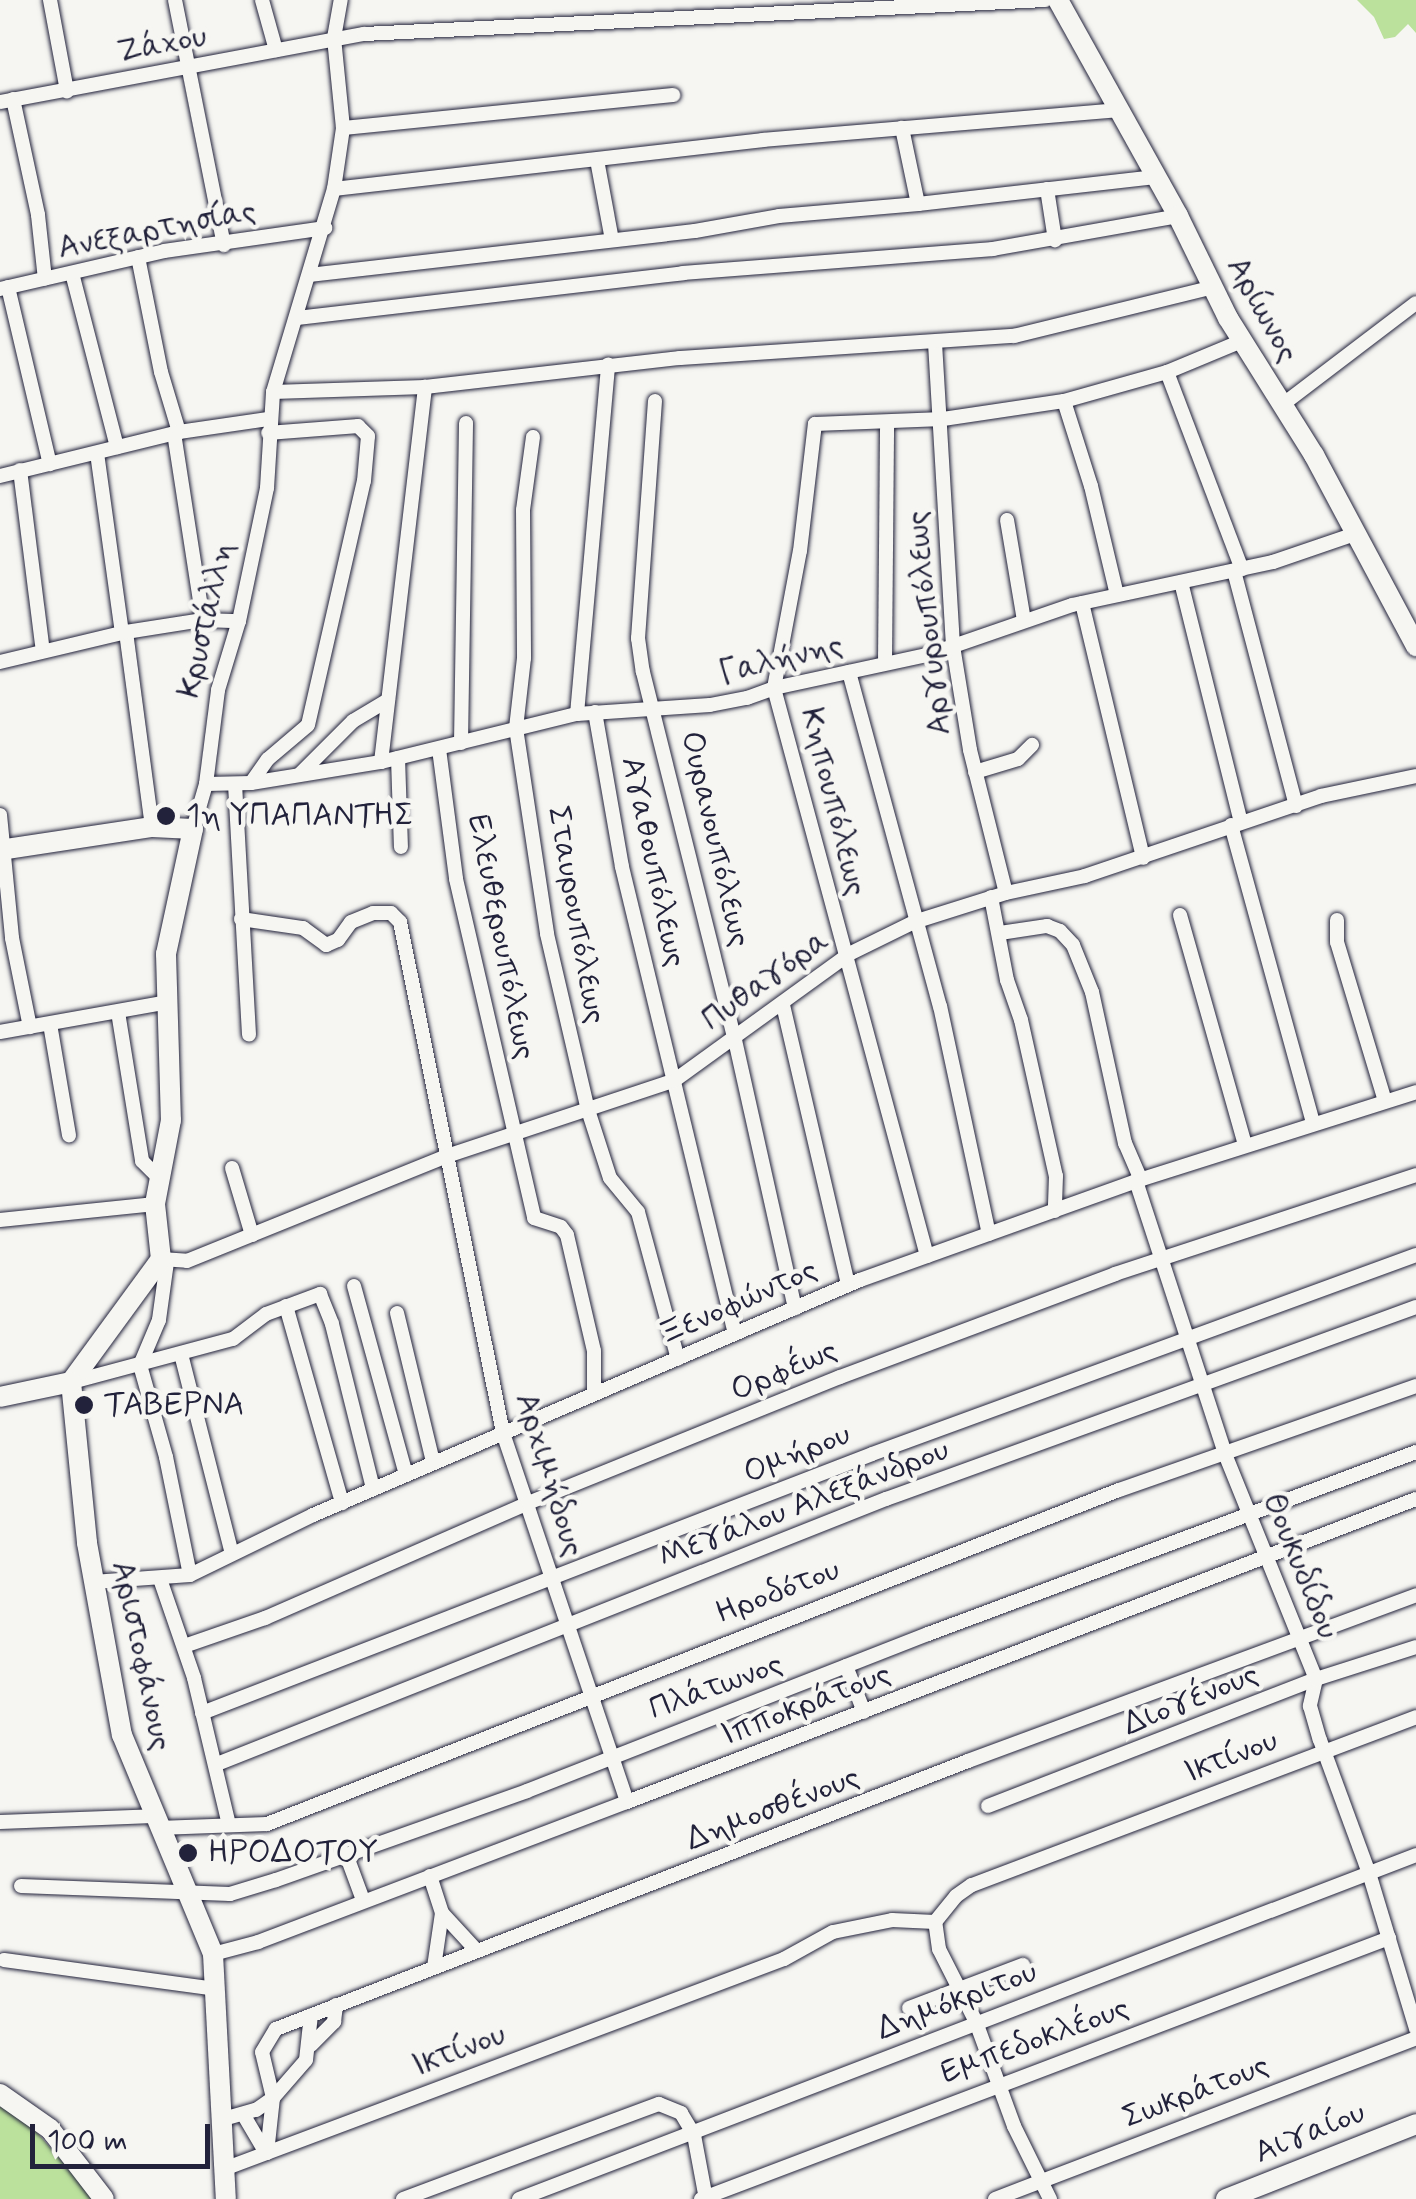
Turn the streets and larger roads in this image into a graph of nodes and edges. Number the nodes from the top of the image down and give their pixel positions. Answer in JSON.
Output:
{"nodes":[{"id":1,"x":50,"y":0,"type":"edge"},
{"id":2,"x":175,"y":0,"type":"edge"},
{"id":3,"x":262,"y":0,"type":"edge"},
{"id":4,"x":341,"y":0,"type":"edge"},
{"id":5,"x":1045,"y":0,"type":"edge"},
{"id":6,"x":1058,"y":0,"type":"edge"},
{"id":7,"x":334,"y":38,"type":"junction"},
{"id":8,"x":276,"y":50,"type":"junction"},
{"id":9,"x":187,"y":70,"type":"junction"},
{"id":10,"x":66,"y":91,"type":"junction"},
{"id":11,"x":673,"y":95,"type":"dead end"},
{"id":12,"x":6,"y":100,"type":"edge"},
{"id":13,"x":1118,"y":110,"type":"junction"},
{"id":14,"x":342,"y":128,"type":"junction"},
{"id":15,"x":902,"y":128,"type":"junction"},
{"id":16,"x":597,"y":160,"type":"junction"},
{"id":17,"x":1155,"y":177,"type":"junction"},
{"id":18,"x":334,"y":189,"type":"junction"},
{"id":19,"x":1047,"y":190,"type":"junction"},
{"id":20,"x":918,"y":204,"type":"junction"},
{"id":21,"x":1178,"y":216,"type":"junction"},
{"id":22,"x":325,"y":228,"type":"junction"},
{"id":23,"x":612,"y":240,"type":"junction"},
{"id":24,"x":1055,"y":240,"type":"junction"},
{"id":25,"x":224,"y":245,"type":"junction"},
{"id":26,"x":138,"y":256,"type":"junction"},
{"id":27,"x":72,"y":273,"type":"junction"},
{"id":28,"x":309,"y":275,"type":"junction"},
{"id":29,"x":45,"y":279,"type":"junction"},
{"id":30,"x":1212,"y":286,"type":"junction"},
{"id":31,"x":4,"y":288,"type":"edge"},
{"id":32,"x":1416,"y":302,"type":"edge"},
{"id":33,"x":298,"y":318,"type":"junction"},
{"id":34,"x":935,"y":342,"type":"junction"},
{"id":35,"x":1242,"y":342,"type":"junction"},
{"id":36,"x":608,"y":364,"type":"junction"},
{"id":37,"x":1167,"y":372,"type":"junction"},
{"id":38,"x":425,"y":386,"type":"junction"},
{"id":39,"x":272,"y":392,"type":"junction"},
{"id":40,"x":656,"y":400,"type":"dead end"},
{"id":41,"x":1064,"y":401,"type":"junction"},
{"id":42,"x":1282,"y":405,"type":"junction"},
{"id":43,"x":943,"y":419,"type":"junction"},
{"id":44,"x":466,"y":423,"type":"dead end"},
{"id":45,"x":887,"y":423,"type":"junction"},
{"id":46,"x":268,"y":426,"type":"junction"},
{"id":47,"x":176,"y":432,"type":"junction"},
{"id":48,"x":533,"y":438,"type":"dead end"},
{"id":49,"x":117,"y":447,"type":"junction"},
{"id":50,"x":97,"y":453,"type":"junction"},
{"id":51,"x":50,"y":464,"type":"junction"},
{"id":52,"x":20,"y":470,"type":"junction"},
{"id":53,"x":0,"y":476,"type":"edge"},
{"id":54,"x":1008,"y":520,"type":"dead end"},
{"id":55,"x":1358,"y":533,"type":"junction"},
{"id":56,"x":1238,"y":570,"type":"junction"},
{"id":57,"x":1181,"y":582,"type":"junction"},
{"id":58,"x":1117,"y":595,"type":"junction"},
{"id":59,"x":1082,"y":603,"type":"junction"},
{"id":60,"x":203,"y":620,"type":"junction"},
{"id":61,"x":1024,"y":620,"type":"junction"},
{"id":62,"x":239,"y":621,"type":"junction"},
{"id":63,"x":124,"y":633,"type":"junction"},
{"id":64,"x":953,"y":646,"type":"junction"},
{"id":65,"x":1416,"y":646,"type":"edge"},
{"id":66,"x":42,"y":651,"type":"junction"},
{"id":67,"x":0,"y":662,"type":"edge"},
{"id":68,"x":885,"y":663,"type":"junction"},
{"id":69,"x":849,"y":672,"type":"junction"},
{"id":70,"x":774,"y":688,"type":"junction"},
{"id":71,"x":388,"y":700,"type":"junction"},
{"id":72,"x":656,"y":709,"type":"junction"},
{"id":73,"x":595,"y":712,"type":"junction"},
{"id":74,"x":578,"y":714,"type":"junction"},
{"id":75,"x":516,"y":728,"type":"junction"},
{"id":76,"x":461,"y":743,"type":"junction"},
{"id":77,"x":1032,"y":745,"type":"dead end"},
{"id":78,"x":439,"y":750,"type":"junction"},
{"id":79,"x":398,"y":758,"type":"junction"},
{"id":80,"x":381,"y":762,"type":"junction"},
{"id":81,"x":974,"y":772,"type":"junction"},
{"id":82,"x":299,"y":775,"type":"junction"},
{"id":83,"x":1416,"y":777,"type":"edge"},
{"id":84,"x":251,"y":782,"type":"junction"},
{"id":85,"x":206,"y":784,"type":"junction"},
{"id":86,"x":235,"y":784,"type":"junction"},
{"id":87,"x":1296,"y":806,"type":"junction"},
{"id":88,"x":0,"y":815,"type":"edge"},
{"id":89,"x":1236,"y":824,"type":"junction"},
{"id":90,"x":152,"y":828,"type":"junction"},
{"id":91,"x":193,"y":830,"type":"junction"},
{"id":92,"x":401,"y":847,"type":"dead end"},
{"id":93,"x":3,"y":849,"type":"edge"},
{"id":94,"x":1143,"y":858,"type":"junction"},
{"id":95,"x":999,"y":895,"type":"junction"},
{"id":96,"x":1180,"y":915,"type":"dead end"},
{"id":97,"x":241,"y":919,"type":"junction"},
{"id":98,"x":1337,"y":920,"type":"dead end"},
{"id":99,"x":914,"y":922,"type":"junction"},
{"id":100,"x":1000,"y":933,"type":"junction"},
{"id":101,"x":849,"y":954,"type":"junction"},
{"id":102,"x":168,"y":1002,"type":"junction"},
{"id":103,"x":782,"y":1006,"type":"junction"},
{"id":104,"x":118,"y":1012,"type":"junction"},
{"id":105,"x":50,"y":1024,"type":"junction"},
{"id":106,"x":30,"y":1027,"type":"junction"},
{"id":107,"x":0,"y":1032,"type":"edge"},
{"id":108,"x":249,"y":1035,"type":"dead end"},
{"id":109,"x":734,"y":1040,"type":"junction"},
{"id":110,"x":675,"y":1080,"type":"junction"},
{"id":111,"x":1416,"y":1092,"type":"edge"},
{"id":112,"x":1385,"y":1101,"type":"junction"},
{"id":113,"x":588,"y":1110,"type":"junction"},
{"id":114,"x":1313,"y":1122,"type":"junction"},
{"id":115,"x":514,"y":1134,"type":"junction"},
{"id":116,"x":69,"y":1135,"type":"dead end"},
{"id":117,"x":1245,"y":1145,"type":"junction"},
{"id":118,"x":444,"y":1157,"type":"junction"},
{"id":119,"x":232,"y":1168,"type":"dead end"},
{"id":120,"x":1416,"y":1175,"type":"edge"},
{"id":121,"x":161,"y":1180,"type":"junction"},
{"id":122,"x":1139,"y":1180,"type":"junction"},
{"id":123,"x":154,"y":1204,"type":"junction"},
{"id":124,"x":1055,"y":1210,"type":"junction"},
{"id":125,"x":0,"y":1220,"type":"edge"},
{"id":126,"x":989,"y":1234,"type":"junction"},
{"id":127,"x":252,"y":1235,"type":"junction"},
{"id":128,"x":926,"y":1256,"type":"junction"},
{"id":129,"x":1416,"y":1256,"type":"edge"},
{"id":130,"x":164,"y":1260,"type":"junction"},
{"id":131,"x":1160,"y":1260,"type":"junction"},
{"id":132,"x":848,"y":1285,"type":"junction"},
{"id":133,"x":354,"y":1286,"type":"dead end"},
{"id":134,"x":286,"y":1306,"type":"junction"},
{"id":135,"x":794,"y":1308,"type":"junction"},
{"id":136,"x":1416,"y":1308,"type":"edge"},
{"id":137,"x":398,"y":1314,"type":"dead end"},
{"id":138,"x":736,"y":1333,"type":"junction"},
{"id":139,"x":1188,"y":1338,"type":"junction"},
{"id":140,"x":181,"y":1354,"type":"junction"},
{"id":141,"x":678,"y":1359,"type":"junction"},
{"id":142,"x":140,"y":1365,"type":"junction"},
{"id":143,"x":71,"y":1382,"type":"junction"},
{"id":144,"x":1204,"y":1383,"type":"junction"},
{"id":145,"x":1416,"y":1386,"type":"edge"},
{"id":146,"x":594,"y":1394,"type":"junction"},
{"id":147,"x":0,"y":1397,"type":"edge"},
{"id":148,"x":503,"y":1433,"type":"junction"},
{"id":149,"x":1416,"y":1452,"type":"edge"},
{"id":150,"x":1226,"y":1454,"type":"junction"},
{"id":151,"x":433,"y":1462,"type":"junction"},
{"id":152,"x":406,"y":1475,"type":"junction"},
{"id":153,"x":374,"y":1489,"type":"junction"},
{"id":154,"x":1416,"y":1499,"type":"edge"},
{"id":155,"x":342,"y":1503,"type":"junction"},
{"id":156,"x":528,"y":1503,"type":"junction"},
{"id":157,"x":1248,"y":1514,"type":"junction"},
{"id":158,"x":232,"y":1554,"type":"junction"},
{"id":159,"x":1264,"y":1557,"type":"junction"},
{"id":160,"x":190,"y":1574,"type":"junction"},
{"id":161,"x":160,"y":1579,"type":"junction"},
{"id":162,"x":552,"y":1581,"type":"junction"},
{"id":163,"x":93,"y":1582,"type":"junction"},
{"id":164,"x":1416,"y":1595,"type":"edge"},
{"id":165,"x":568,"y":1628,"type":"junction"},
{"id":166,"x":1299,"y":1637,"type":"junction"},
{"id":167,"x":184,"y":1646,"type":"junction"},
{"id":168,"x":1416,"y":1647,"type":"edge"},
{"id":169,"x":846,"y":1666,"type":"junction"},
{"id":170,"x":1316,"y":1679,"type":"junction"},
{"id":171,"x":590,"y":1695,"type":"junction"},
{"id":172,"x":202,"y":1712,"type":"junction"},
{"id":173,"x":864,"y":1712,"type":"junction"},
{"id":174,"x":1416,"y":1717,"type":"edge"},
{"id":175,"x":1324,"y":1750,"type":"junction"},
{"id":176,"x":610,"y":1755,"type":"junction"},
{"id":177,"x":217,"y":1764,"type":"junction"},
{"id":178,"x":626,"y":1802,"type":"junction"},
{"id":179,"x":988,"y":1806,"type":"dead end"},
{"id":180,"x":0,"y":1822,"type":"edge"},
{"id":181,"x":156,"y":1822,"type":"junction"},
{"id":182,"x":229,"y":1826,"type":"junction"},
{"id":183,"x":346,"y":1854,"type":"junction"},
{"id":184,"x":1416,"y":1856,"type":"edge"},
{"id":185,"x":1369,"y":1874,"type":"junction"},
{"id":186,"x":430,"y":1876,"type":"junction"},
{"id":187,"x":21,"y":1886,"type":"dead end"},
{"id":188,"x":189,"y":1894,"type":"junction"},
{"id":189,"x":364,"y":1900,"type":"junction"},
{"id":190,"x":442,"y":1912,"type":"junction"},
{"id":191,"x":935,"y":1922,"type":"junction"},
{"id":192,"x":1389,"y":1938,"type":"junction"},
{"id":193,"x":476,"y":1950,"type":"junction"},
{"id":194,"x":212,"y":1954,"type":"junction"},
{"id":195,"x":4,"y":1960,"type":"dead end"},
{"id":196,"x":1023,"y":1965,"type":"dead end"},
{"id":197,"x":434,"y":1967,"type":"junction"},
{"id":198,"x":959,"y":1988,"type":"junction"},
{"id":199,"x":217,"y":1989,"type":"junction"},
{"id":200,"x":336,"y":2006,"type":"junction"},
{"id":201,"x":909,"y":2008,"type":"dead end"},
{"id":202,"x":311,"y":2015,"type":"junction"},
{"id":203,"x":976,"y":2022,"type":"junction"},
{"id":204,"x":1416,"y":2029,"type":"edge"},
{"id":205,"x":1416,"y":2038,"type":"edge"},
{"id":206,"x":311,"y":2045,"type":"junction"},
{"id":207,"x":1000,"y":2082,"type":"junction"},
{"id":208,"x":0,"y":2094,"type":"edge"},
{"id":209,"x":273,"y":2098,"type":"junction"},
{"id":210,"x":244,"y":2114,"type":"junction"},
{"id":211,"x":220,"y":2120,"type":"junction"},
{"id":212,"x":1416,"y":2124,"type":"edge"},
{"id":213,"x":694,"y":2135,"type":"junction"},
{"id":214,"x":266,"y":2154,"type":"junction"},
{"id":215,"x":224,"y":2169,"type":"junction"},
{"id":216,"x":1043,"y":2181,"type":"junction"},
{"id":217,"x":704,"y":2198,"type":"edge"},
{"id":218,"x":104,"y":2199,"type":"edge"},
{"id":219,"x":226,"y":2199,"type":"edge"},
{"id":220,"x":402,"y":2199,"type":"edge"},
{"id":221,"x":519,"y":2199,"type":"edge"},
{"id":222,"x":995,"y":2199,"type":"edge"},
{"id":223,"x":1050,"y":2199,"type":"edge"},
{"id":224,"x":1226,"y":2199,"type":"edge"}],
"edges":[{"from":1,"to":10,"type":"street"},
{"from":2,"to":9,"type":"street"},
{"from":3,"to":8,"type":"street"},
{"from":4,"to":7,"type":"street","name":"Κρυστάλλη"},
{"from":5,"to":7,"type":"street","name":"Ζάχου"},
{"from":6,"to":13,"type":"street","name":"Αρίωνος"},
{"from":7,"to":8,"type":"street","name":"Ζάχου"},
{"from":7,"to":14,"type":"street","name":"Κρυστάλλη"},
{"from":8,"to":9,"type":"street","name":"Ζάχου"},
{"from":9,"to":10,"type":"street","name":"Ζάχου"},
{"from":9,"to":25,"type":"street"},
{"from":10,"to":12,"type":"street","name":"Ζάχου"},
{"from":11,"to":14,"type":"street"},
{"from":12,"to":29,"type":"street"},
{"from":13,"to":15,"type":"street"},
{"from":13,"to":17,"type":"street","name":"Αρίωνος"},
{"from":14,"to":18,"type":"street","name":"Κρυστάλλη"},
{"from":15,"to":16,"type":"street"},
{"from":15,"to":20,"type":"street"},
{"from":16,"to":18,"type":"street"},
{"from":16,"to":23,"type":"street"},
{"from":17,"to":19,"type":"street"},
{"from":17,"to":21,"type":"street","name":"Αρίωνος"},
{"from":18,"to":22,"type":"street","name":"Κρυστάλλη"},
{"from":19,"to":20,"type":"street"},
{"from":19,"to":24,"type":"street"},
{"from":20,"to":23,"type":"street"},
{"from":21,"to":24,"type":"street"},
{"from":21,"to":30,"type":"street","name":"Αρίωνος"},
{"from":22,"to":25,"type":"street","name":"Ανεξαρτησίας"},
{"from":22,"to":28,"type":"street","name":"Κρυστάλλη"},
{"from":23,"to":28,"type":"street"},
{"from":24,"to":33,"type":"street"},
{"from":25,"to":26,"type":"street","name":"Ανεξαρτησίας"},
{"from":26,"to":27,"type":"street","name":"Ανεξαρτησίας"},
{"from":26,"to":47,"type":"street"},
{"from":27,"to":29,"type":"street","name":"Ανεξαρτησίας"},
{"from":27,"to":49,"type":"street"},
{"from":28,"to":33,"type":"street","name":"Κρυστάλλη"},
{"from":29,"to":31,"type":"street","name":"Ανεξαρτησίας"},
{"from":30,"to":34,"type":"street"},
{"from":30,"to":35,"type":"street","name":"Αρίωνος"},
{"from":31,"to":51,"type":"street"},
{"from":32,"to":42,"type":"street"},
{"from":33,"to":39,"type":"street","name":"Κρυστάλλη"},
{"from":34,"to":36,"type":"street"},
{"from":34,"to":43,"type":"street","name":"Αργυρουπόλεως"},
{"from":35,"to":37,"type":"street"},
{"from":35,"to":42,"type":"street","name":"Αρίωνος"},
{"from":36,"to":38,"type":"street"},
{"from":36,"to":74,"type":"street"},
{"from":37,"to":41,"type":"street"},
{"from":37,"to":56,"type":"street"},
{"from":38,"to":39,"type":"street"},
{"from":38,"to":71,"type":"street"},
{"from":39,"to":46,"type":"street","name":"Κρυστάλλη"},
{"from":40,"to":72,"type":"street","name":"Ουρανουπόλεως"},
{"from":41,"to":43,"type":"street"},
{"from":41,"to":58,"type":"street"},
{"from":42,"to":55,"type":"street","name":"Αρίωνος"},
{"from":43,"to":45,"type":"street"},
{"from":43,"to":64,"type":"street","name":"Αργυρουπόλεως"},
{"from":44,"to":76,"type":"street"},
{"from":45,"to":68,"type":"street"},
{"from":45,"to":70,"type":"street","name":"Κηπουπόλεως"},
{"from":46,"to":47,"type":"street"},
{"from":46,"to":62,"type":"street","name":"Κρυστάλλη"},
{"from":46,"to":84,"type":"street"},
{"from":47,"to":49,"type":"street"},
{"from":47,"to":60,"type":"street"},
{"from":48,"to":75,"type":"street","name":"Σταυρουπόλεως"},
{"from":49,"to":50,"type":"street"},
{"from":50,"to":51,"type":"street"},
{"from":50,"to":63,"type":"street"},
{"from":51,"to":52,"type":"street"},
{"from":52,"to":53,"type":"street"},
{"from":52,"to":66,"type":"street"},
{"from":54,"to":61,"type":"street"},
{"from":55,"to":56,"type":"street","name":"Γαλήνης"},
{"from":55,"to":65,"type":"street","name":"Αρίωνος"},
{"from":56,"to":57,"type":"street","name":"Γαλήνης"},
{"from":56,"to":87,"type":"street"},
{"from":57,"to":58,"type":"street","name":"Γαλήνης"},
{"from":57,"to":89,"type":"street"},
{"from":58,"to":59,"type":"street","name":"Γαλήνης"},
{"from":59,"to":61,"type":"street","name":"Γαλήνης"},
{"from":59,"to":94,"type":"street"},
{"from":60,"to":62,"type":"street"},
{"from":60,"to":63,"type":"street"},
{"from":61,"to":64,"type":"street","name":"Γαλήνης"},
{"from":62,"to":85,"type":"street","name":"Κρυστάλλη"},
{"from":63,"to":66,"type":"street"},
{"from":63,"to":90,"type":"street"},
{"from":64,"to":68,"type":"street","name":"Γαλήνης"},
{"from":64,"to":81,"type":"street","name":"Αργυρουπόλεως"},
{"from":66,"to":67,"type":"street"},
{"from":68,"to":69,"type":"street","name":"Γαλήνης"},
{"from":69,"to":70,"type":"street","name":"Γαλήνης"},
{"from":69,"to":99,"type":"street"},
{"from":70,"to":72,"type":"street","name":"Γαλήνης"},
{"from":70,"to":101,"type":"street","name":"Κηπουπόλεως"},
{"from":71,"to":80,"type":"street"},
{"from":71,"to":82,"type":"street"},
{"from":72,"to":73,"type":"street","name":"Γαλήνης"},
{"from":72,"to":109,"type":"street","name":"Ουρανουπόλεως"},
{"from":73,"to":74,"type":"street","name":"Γαλήνης"},
{"from":73,"to":110,"type":"street","name":"Αγαθουπόλεως"},
{"from":74,"to":75,"type":"street","name":"Γαλήνης"},
{"from":75,"to":76,"type":"street","name":"Γαλήνης"},
{"from":75,"to":113,"type":"street","name":"Σταυρουπόλεως"},
{"from":76,"to":78,"type":"street","name":"Γαλήνης"},
{"from":77,"to":81,"type":"street"},
{"from":78,"to":79,"type":"street","name":"Γαλήνης"},
{"from":78,"to":115,"type":"street","name":"Ελευθερουπόλεως"},
{"from":79,"to":80,"type":"street","name":"Γαλήνης"},
{"from":79,"to":92,"type":"street"},
{"from":80,"to":82,"type":"street","name":"Γαλήνης"},
{"from":81,"to":95,"type":"street","name":"Αργυρουπόλεως"},
{"from":82,"to":84,"type":"street","name":"Γαλήνης"},
{"from":83,"to":87,"type":"street","name":"Πυθαγόρα"},
{"from":84,"to":86,"type":"street","name":"Γαλήνης"},
{"from":85,"to":86,"type":"street","name":"Γαλήνης"},
{"from":85,"to":91,"type":"street","name":"Κρυστάλλη"},
{"from":86,"to":97,"type":"street"},
{"from":87,"to":89,"type":"street","name":"Πυθαγόρα"},
{"from":88,"to":93,"type":"street"},
{"from":89,"to":94,"type":"street","name":"Πυθαγόρα"},
{"from":89,"to":114,"type":"street"},
{"from":90,"to":91,"type":"street"},
{"from":90,"to":93,"type":"street"},
{"from":91,"to":102,"type":"street","name":"Κρυστάλλη"},
{"from":93,"to":106,"type":"street"},
{"from":94,"to":95,"type":"street","name":"Πυθαγόρα"},
{"from":95,"to":99,"type":"street","name":"Πυθαγόρα"},
{"from":95,"to":100,"type":"street","name":"Αργυρουπόλεως"},
{"from":96,"to":117,"type":"street"},
{"from":97,"to":108,"type":"street"},
{"from":97,"to":118,"type":"street","name":"Αρχιμήδους"},
{"from":98,"to":112,"type":"street"},
{"from":99,"to":101,"type":"street","name":"Πυθαγόρα"},
{"from":99,"to":126,"type":"street"},
{"from":100,"to":122,"type":"street","name":"Θουκυδίδου"},
{"from":100,"to":124,"type":"street","name":"Αργυρουπόλεως"},
{"from":101,"to":103,"type":"street","name":"Πυθαγόρα"},
{"from":101,"to":128,"type":"street","name":"Κηπουπόλεως"},
{"from":102,"to":104,"type":"street"},
{"from":102,"to":121,"type":"street","name":"Κρυστάλλη"},
{"from":103,"to":109,"type":"street","name":"Πυθαγόρα"},
{"from":103,"to":132,"type":"street"},
{"from":104,"to":105,"type":"street"},
{"from":104,"to":121,"type":"street"},
{"from":105,"to":106,"type":"street"},
{"from":105,"to":116,"type":"street"},
{"from":106,"to":107,"type":"street"},
{"from":109,"to":110,"type":"street","name":"Πυθαγόρα"},
{"from":109,"to":135,"type":"street","name":"Ουρανουπόλεως"},
{"from":110,"to":113,"type":"street","name":"Πυθαγόρα"},
{"from":110,"to":138,"type":"street","name":"Αγαθουπόλεως"},
{"from":111,"to":112,"type":"street","name":"Ξενοφώντος"},
{"from":112,"to":114,"type":"street","name":"Ξενοφώντος"},
{"from":113,"to":115,"type":"street","name":"Πυθαγόρα"},
{"from":113,"to":141,"type":"street","name":"Σταυρουπόλεως"},
{"from":114,"to":117,"type":"street","name":"Ξενοφώντος"},
{"from":115,"to":118,"type":"street","name":"Πυθαγόρα"},
{"from":115,"to":146,"type":"street","name":"Ελευθερουπόλεως"},
{"from":117,"to":122,"type":"street","name":"Ξενοφώντος"},
{"from":118,"to":127,"type":"street","name":"Πυθαγόρα"},
{"from":118,"to":148,"type":"street","name":"Αρχιμήδους"},
{"from":119,"to":127,"type":"street"},
{"from":120,"to":131,"type":"street","name":"Ορφέως"},
{"from":121,"to":123,"type":"street","name":"Κρυστάλλη"},
{"from":122,"to":124,"type":"street","name":"Ξενοφώντος"},
{"from":122,"to":131,"type":"street","name":"Θουκυδίδου"},
{"from":123,"to":125,"type":"street"},
{"from":123,"to":130,"type":"street","name":"Κρυστάλλη"},
{"from":124,"to":126,"type":"street","name":"Ξενοφώντος"},
{"from":126,"to":128,"type":"street","name":"Ξενοφώντος"},
{"from":127,"to":130,"type":"street","name":"Πυθαγόρα"},
{"from":128,"to":132,"type":"street","name":"Ξενοφώντος"},
{"from":129,"to":139,"type":"street","name":"Ομήρου"},
{"from":130,"to":142,"type":"street"},
{"from":130,"to":143,"type":"street"},
{"from":131,"to":139,"type":"street","name":"Θουκυδίδου"},
{"from":131,"to":156,"type":"street","name":"Ορφέως"},
{"from":132,"to":135,"type":"street","name":"Ξενοφώντος"},
{"from":133,"to":152,"type":"street"},
{"from":134,"to":140,"type":"street"},
{"from":134,"to":153,"type":"street"},
{"from":134,"to":155,"type":"street"},
{"from":135,"to":138,"type":"street","name":"Ξενοφώντος"},
{"from":136,"to":144,"type":"street","name":"Μεγάλου Αλεξάνδρου"},
{"from":137,"to":151,"type":"street"},
{"from":138,"to":141,"type":"street","name":"Ξενοφώντος"},
{"from":139,"to":144,"type":"street","name":"Θουκυδίδου"},
{"from":139,"to":162,"type":"street","name":"Ομήρου"},
{"from":140,"to":142,"type":"street"},
{"from":140,"to":158,"type":"street"},
{"from":141,"to":146,"type":"street","name":"Ξενοφώντος"},
{"from":142,"to":143,"type":"street"},
{"from":142,"to":160,"type":"street"},
{"from":143,"to":147,"type":"street"},
{"from":143,"to":163,"type":"street","name":"Αριστοφάνους"},
{"from":144,"to":150,"type":"street","name":"Θουκυδίδου"},
{"from":144,"to":165,"type":"street","name":"Μεγάλου Αλεξάνδρου"},
{"from":145,"to":150,"type":"street","name":"Ηροδότου"},
{"from":146,"to":148,"type":"street","name":"Ξενοφώντος"},
{"from":148,"to":151,"type":"street","name":"Ξενοφώντος"},
{"from":148,"to":156,"type":"street","name":"Αρχιμήδους"},
{"from":149,"to":157,"type":"street","name":"Πλάτωνος"},
{"from":150,"to":157,"type":"street","name":"Θουκυδίδου"},
{"from":150,"to":171,"type":"street","name":"Ηροδότου"},
{"from":151,"to":152,"type":"street","name":"Ξενοφώντος"},
{"from":152,"to":153,"type":"street","name":"Ξενοφώντος"},
{"from":153,"to":155,"type":"street","name":"Ξενοφώντος"},
{"from":154,"to":159,"type":"street","name":"Ιπποκράτους"},
{"from":155,"to":158,"type":"street","name":"Ξενοφώντος"},
{"from":156,"to":162,"type":"street","name":"Αρχιμήδους"},
{"from":156,"to":167,"type":"street","name":"Ορφέως"},
{"from":157,"to":159,"type":"street","name":"Θουκυδίδου"},
{"from":157,"to":169,"type":"street","name":"Πλάτωνος"},
{"from":158,"to":160,"type":"street","name":"Ξενοφώντος"},
{"from":159,"to":166,"type":"street","name":"Θουκυδίδου"},
{"from":159,"to":173,"type":"street","name":"Ιπποκράτους"},
{"from":160,"to":161,"type":"street","name":"Ξενοφώντος"},
{"from":161,"to":163,"type":"street","name":"Ξενοφώντος"},
{"from":161,"to":167,"type":"street"},
{"from":162,"to":165,"type":"street","name":"Αρχιμήδους"},
{"from":162,"to":172,"type":"street","name":"Ομήρου"},
{"from":163,"to":181,"type":"street","name":"Αριστοφάνους"},
{"from":164,"to":166,"type":"street","name":"Δημοσθένους"},
{"from":165,"to":171,"type":"street","name":"Αρχιμήδους"},
{"from":165,"to":177,"type":"street","name":"Μεγάλου Αλεξάνδρου"},
{"from":166,"to":170,"type":"street","name":"Θουκυδίδου"},
{"from":166,"to":193,"type":"street","name":"Δημοσθένους"},
{"from":167,"to":172,"type":"street"},
{"from":168,"to":170,"type":"street","name":"Διογένους"},
{"from":169,"to":173,"type":"street"},
{"from":169,"to":176,"type":"street","name":"Πλάτωνος"},
{"from":170,"to":175,"type":"street","name":"Θουκυδίδου"},
{"from":170,"to":179,"type":"street","name":"Διογένους"},
{"from":171,"to":176,"type":"street","name":"Αρχιμήδους"},
{"from":171,"to":182,"type":"street","name":"Ηροδότου"},
{"from":172,"to":177,"type":"street"},
{"from":173,"to":178,"type":"street","name":"Ιπποκράτους"},
{"from":174,"to":175,"type":"street","name":"Ικτίνου"},
{"from":175,"to":185,"type":"street","name":"Θουκυδίδου"},
{"from":175,"to":191,"type":"street","name":"Ικτίνου"},
{"from":176,"to":178,"type":"street","name":"Αρχιμήδους"},
{"from":176,"to":183,"type":"street","name":"Πλάτωνος"},
{"from":177,"to":182,"type":"street"},
{"from":178,"to":186,"type":"street","name":"Ιπποκράτους"},
{"from":180,"to":181,"type":"street","name":"Ηροδότου"},
{"from":181,"to":182,"type":"street","name":"Ηροδότου"},
{"from":181,"to":188,"type":"street","name":"Αριστοφάνους"},
{"from":183,"to":188,"type":"street","name":"Πλάτωνος"},
{"from":183,"to":189,"type":"street"},
{"from":184,"to":185,"type":"street","name":"Δημόκριτου"},
{"from":185,"to":192,"type":"street","name":"Θουκυδίδου"},
{"from":185,"to":203,"type":"street","name":"Δημόκριτου"},
{"from":186,"to":189,"type":"street","name":"Ιπποκράτους"},
{"from":186,"to":190,"type":"street"},
{"from":187,"to":188,"type":"street","name":"Πλάτωνος"},
{"from":188,"to":194,"type":"street","name":"Αριστοφάνους"},
{"from":189,"to":194,"type":"street","name":"Ιπποκράτους"},
{"from":190,"to":193,"type":"street"},
{"from":190,"to":197,"type":"street"},
{"from":191,"to":198,"type":"street"},
{"from":191,"to":214,"type":"street","name":"Ικτίνου"},
{"from":192,"to":204,"type":"street","name":"Θουκυδίδου"},
{"from":192,"to":207,"type":"street","name":"Εμπεδοκλέους"},
{"from":193,"to":197,"type":"street","name":"Δημοσθένους"},
{"from":194,"to":199,"type":"street","name":"Αριστοφάνους"},
{"from":195,"to":199,"type":"street"},
{"from":196,"to":198,"type":"street"},
{"from":197,"to":200,"type":"street","name":"Δημοσθένους"},
{"from":198,"to":201,"type":"street"},
{"from":198,"to":203,"type":"street"},
{"from":199,"to":211,"type":"street","name":"Αριστοφάνους"},
{"from":200,"to":202,"type":"street","name":"Δημοσθένους"},
{"from":200,"to":206,"type":"street"},
{"from":202,"to":206,"type":"street"},
{"from":202,"to":209,"type":"street","name":"Δημοσθένους"},
{"from":203,"to":207,"type":"street"},
{"from":203,"to":213,"type":"street","name":"Δημόκριτου"},
{"from":205,"to":216,"type":"street","name":"Σωκράτους"},
{"from":206,"to":209,"type":"street"},
{"from":207,"to":216,"type":"street"},
{"from":207,"to":217,"type":"street","name":"Εμπεδοκλέους"},
{"from":208,"to":218,"type":"street"},
{"from":209,"to":210,"type":"street"},
{"from":209,"to":214,"type":"street"},
{"from":210,"to":211,"type":"street"},
{"from":210,"to":214,"type":"street"},
{"from":211,"to":215,"type":"street","name":"Αριστοφάνους"},
{"from":212,"to":224,"type":"street","name":"Αιγαίου"},
{"from":213,"to":217,"type":"street"},
{"from":213,"to":220,"type":"street"},
{"from":213,"to":221,"type":"street","name":"Δημόκριτου"},
{"from":214,"to":215,"type":"street","name":"Ικτίνου"},
{"from":215,"to":219,"type":"street","name":"Αριστοφάνους"},
{"from":216,"to":222,"type":"street","name":"Σωκράτους"},
{"from":216,"to":223,"type":"street"}]}
